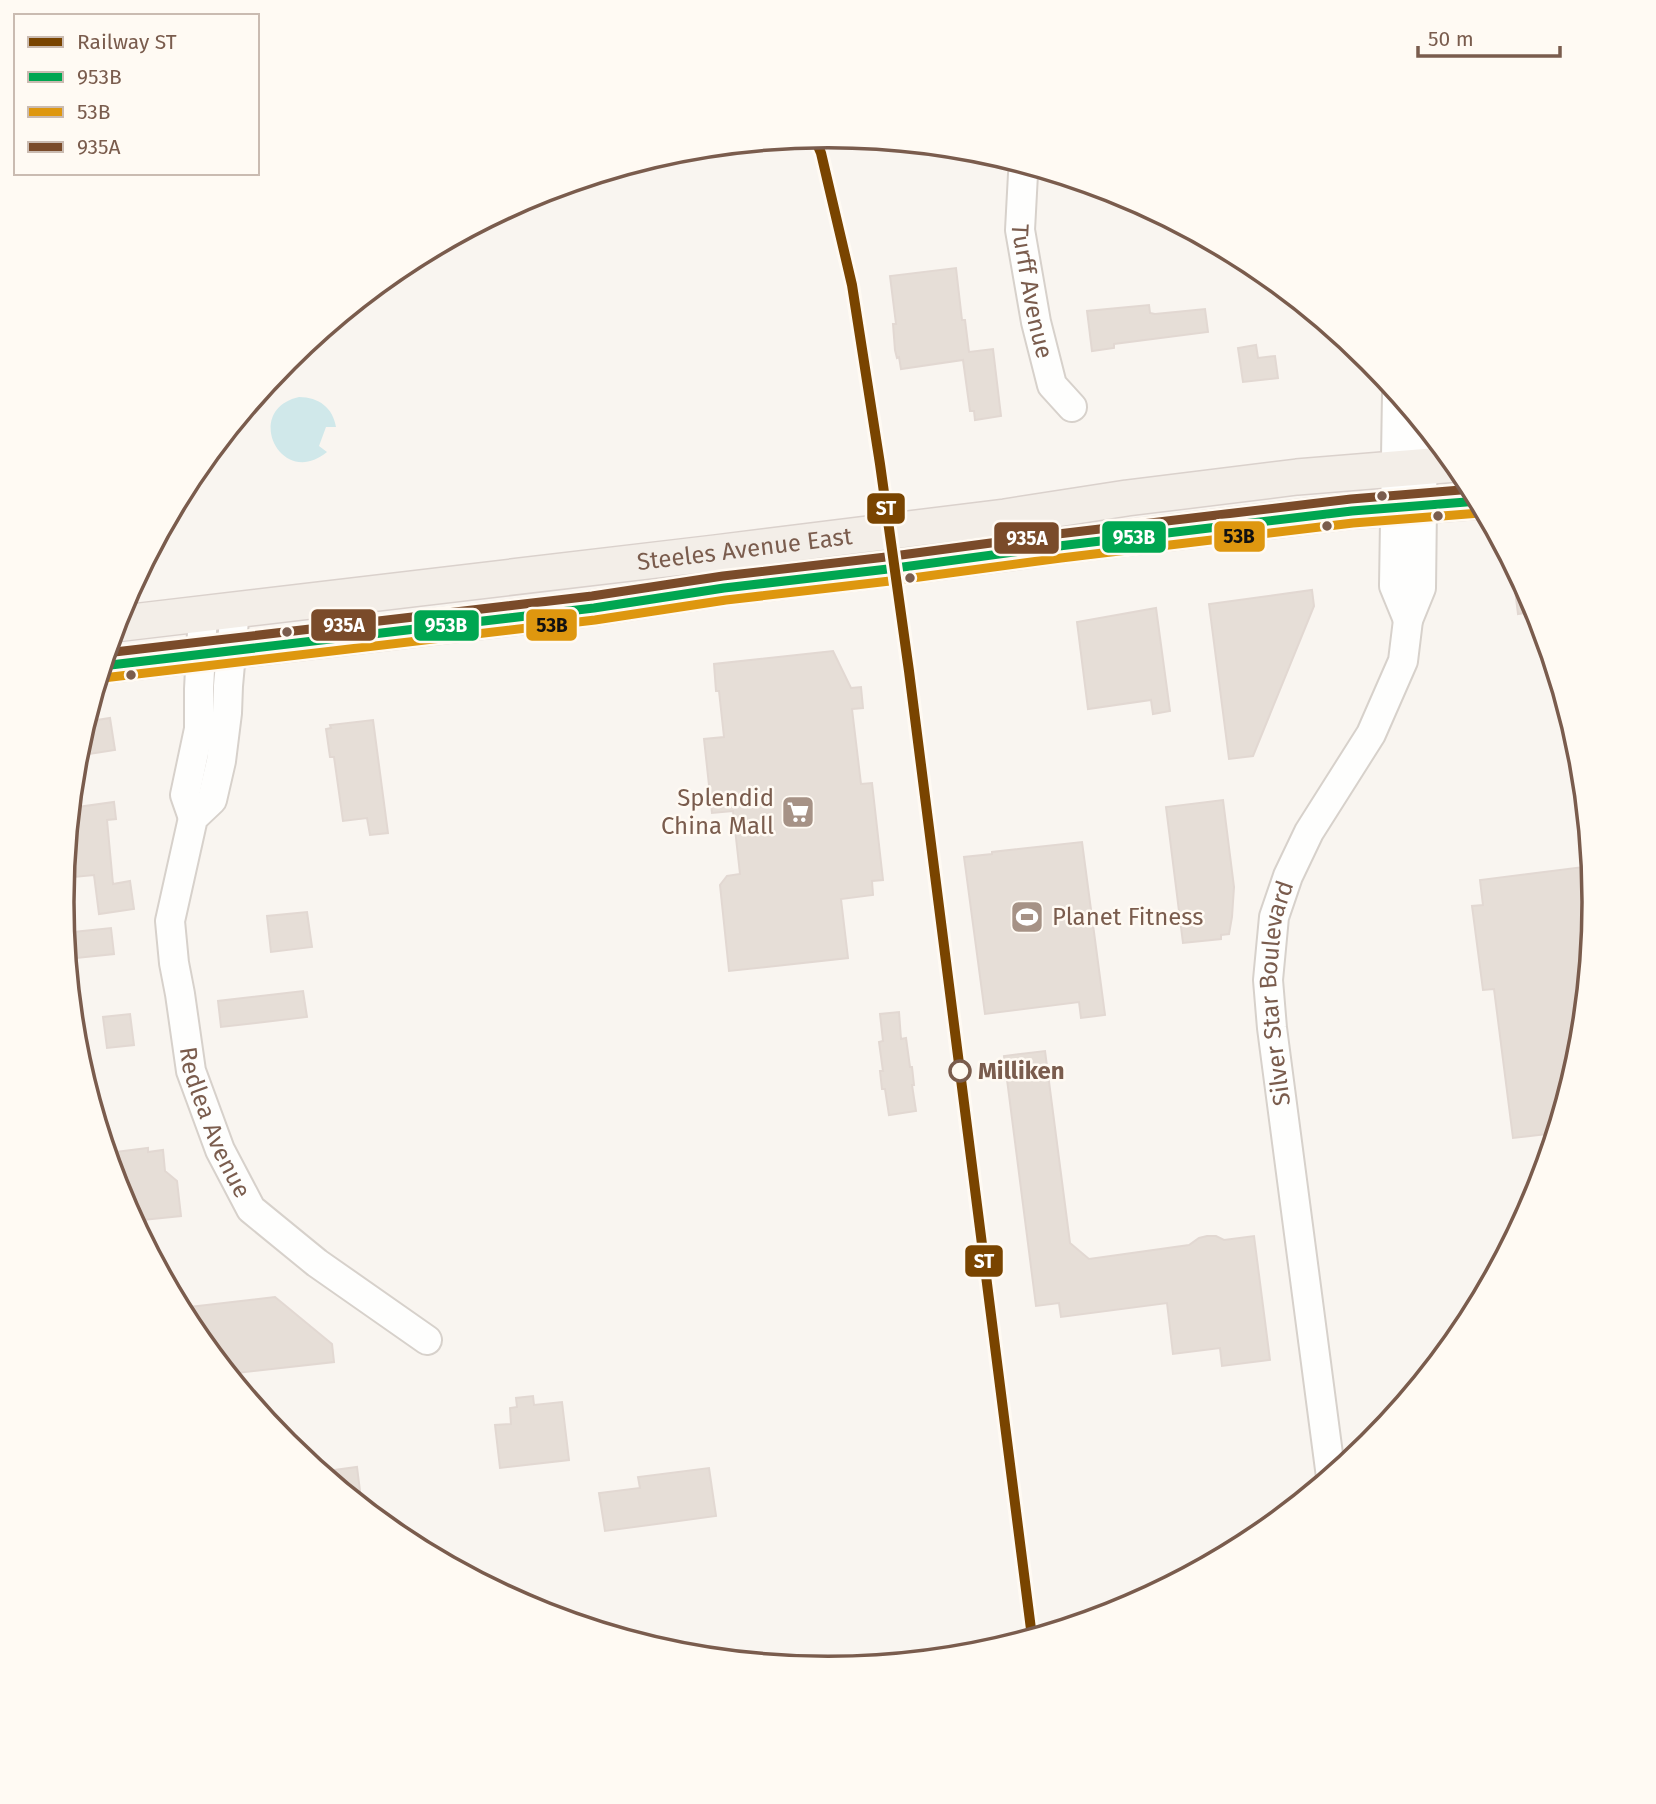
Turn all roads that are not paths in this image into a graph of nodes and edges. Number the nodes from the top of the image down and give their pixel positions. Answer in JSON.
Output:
{"nodes":[{"id":1,"x":1023,"y":173,"type":"edge"},
{"id":2,"x":1072,"y":407,"type":"dead end"},
{"id":3,"x":1408,"y":421,"type":"edge"},
{"id":4,"x":1424,"y":439,"type":"edge"},
{"id":5,"x":1425,"y":466,"type":"edge"},
{"id":6,"x":1467,"y":502,"type":"edge"},
{"id":7,"x":1408,"y":506,"type":"junction"},
{"id":8,"x":219,"y":611,"type":"junction"},
{"id":9,"x":128,"y":622,"type":"edge"},
{"id":10,"x":216,"y":653,"type":"junction"},
{"id":11,"x":112,"y":665,"type":"edge"},
{"id":12,"x":427,"y":1340,"type":"dead end"},
{"id":13,"x":1329,"y":1465,"type":"edge"}],
"edges":[{"from":1,"to":2,"type":"street","name":"Turff Avenue"},
{"from":3,"to":5,"type":"street"},
{"from":4,"to":5,"type":"street"},
{"from":5,"to":7,"type":"street","name":"Silver Star Boulevard"},
{"from":5,"to":8,"type":"main road","name":"Steeles Avenue East"},
{"from":6,"to":7,"type":"main road","name":"Steeles Avenue East"},
{"from":7,"to":10,"type":"main road","name":"Steeles Avenue East"},
{"from":7,"to":13,"type":"street","name":"Silver Star Boulevard"},
{"from":8,"to":9,"type":"main road","name":"Steeles Avenue East"},
{"from":8,"to":10,"type":"street","name":"Redlea Avenue"},
{"from":10,"to":11,"type":"main road","name":"Steeles Avenue East"},
{"from":10,"to":12,"type":"street","name":"Redlea Avenue"}]}
